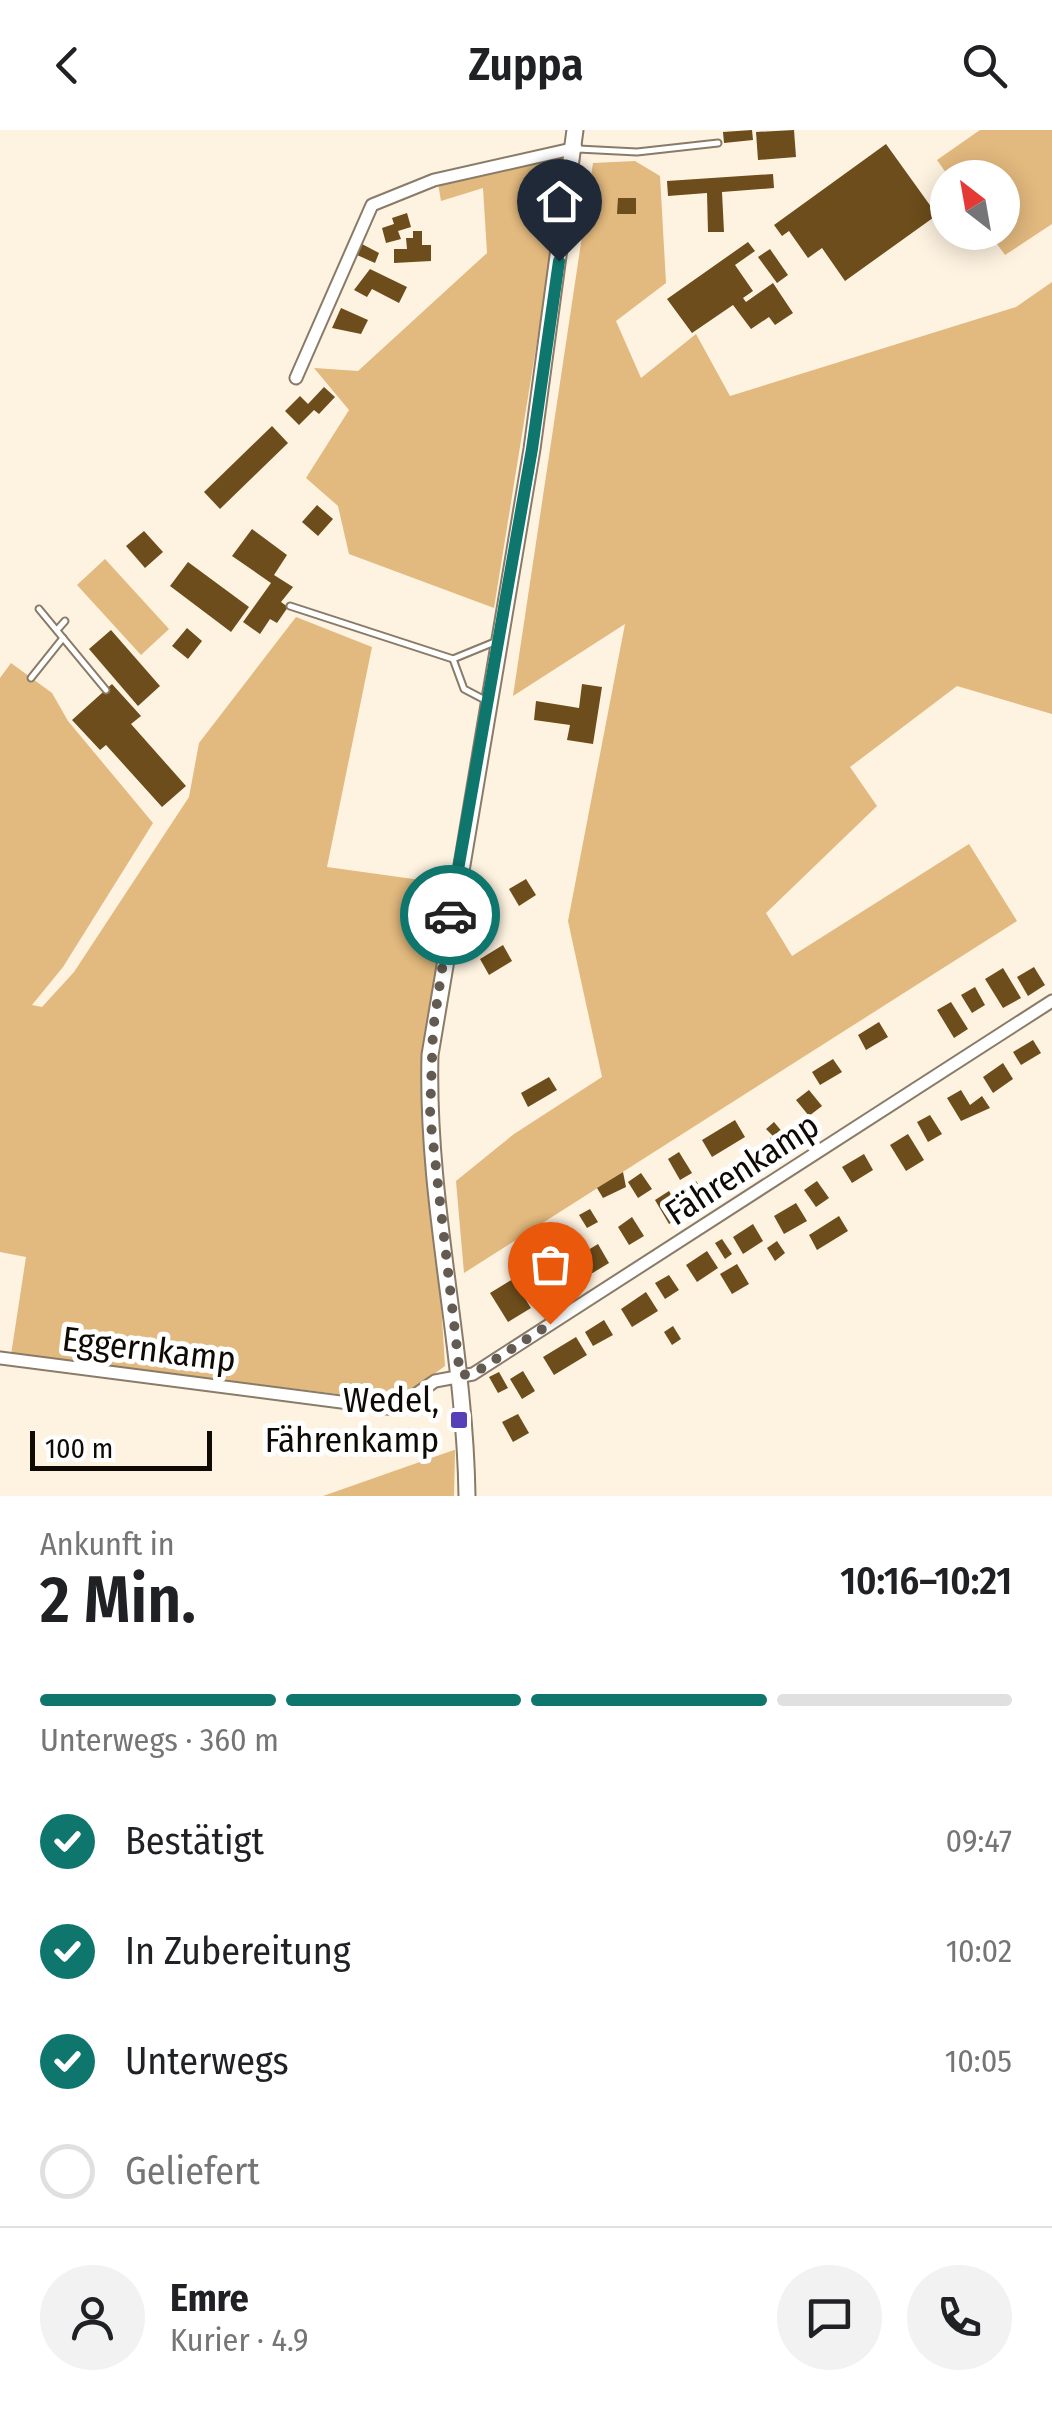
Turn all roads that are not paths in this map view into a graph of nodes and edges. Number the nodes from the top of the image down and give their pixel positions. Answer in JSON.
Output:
{"nodes":[{"id":1,"x":575,"y":130,"type":"edge"},
{"id":2,"x":718,"y":144,"type":"dead end"},
{"id":3,"x":576,"y":148,"type":"junction"},
{"id":4,"x":296,"y":378,"type":"dead end"},
{"id":5,"x":290,"y":606,"type":"dead end"},
{"id":6,"x":40,"y":609,"type":"dead end"},
{"id":7,"x":65,"y":621,"type":"dead end"},
{"id":8,"x":57,"y":630,"type":"junction"},
{"id":9,"x":63,"y":638,"type":"junction"},
{"id":10,"x":499,"y":640,"type":"junction"},
{"id":11,"x":453,"y":659,"type":"junction"},
{"id":12,"x":32,"y":678,"type":"dead end"},
{"id":13,"x":106,"y":690,"type":"dead end"},
{"id":14,"x":487,"y":702,"type":"junction"},
{"id":15,"x":1052,"y":1001,"type":"edge"},
{"id":16,"x":0,"y":1358,"type":"edge"},
{"id":17,"x":460,"y":1375,"type":"junction"},
{"id":18,"x":467,"y":1496,"type":"edge"}],
"edges":[{"from":1,"to":3,"type":"main road"},
{"from":2,"to":3,"type":"lane"},
{"from":3,"to":4,"type":"street"},
{"from":3,"to":10,"type":"main road"},
{"from":5,"to":11,"type":"lane"},
{"from":6,"to":8,"type":"lane"},
{"from":7,"to":8,"type":"lane"},
{"from":8,"to":9,"type":"lane"},
{"from":9,"to":12,"type":"lane"},
{"from":9,"to":13,"type":"lane"},
{"from":10,"to":11,"type":"lane"},
{"from":10,"to":14,"type":"main road"},
{"from":11,"to":14,"type":"lane"},
{"from":14,"to":17,"type":"main road"},
{"from":15,"to":17,"type":"street","name":"Fährenkamp"},
{"from":16,"to":17,"type":"street","name":"Eggernkamp"},
{"from":17,"to":18,"type":"main road"}]}
